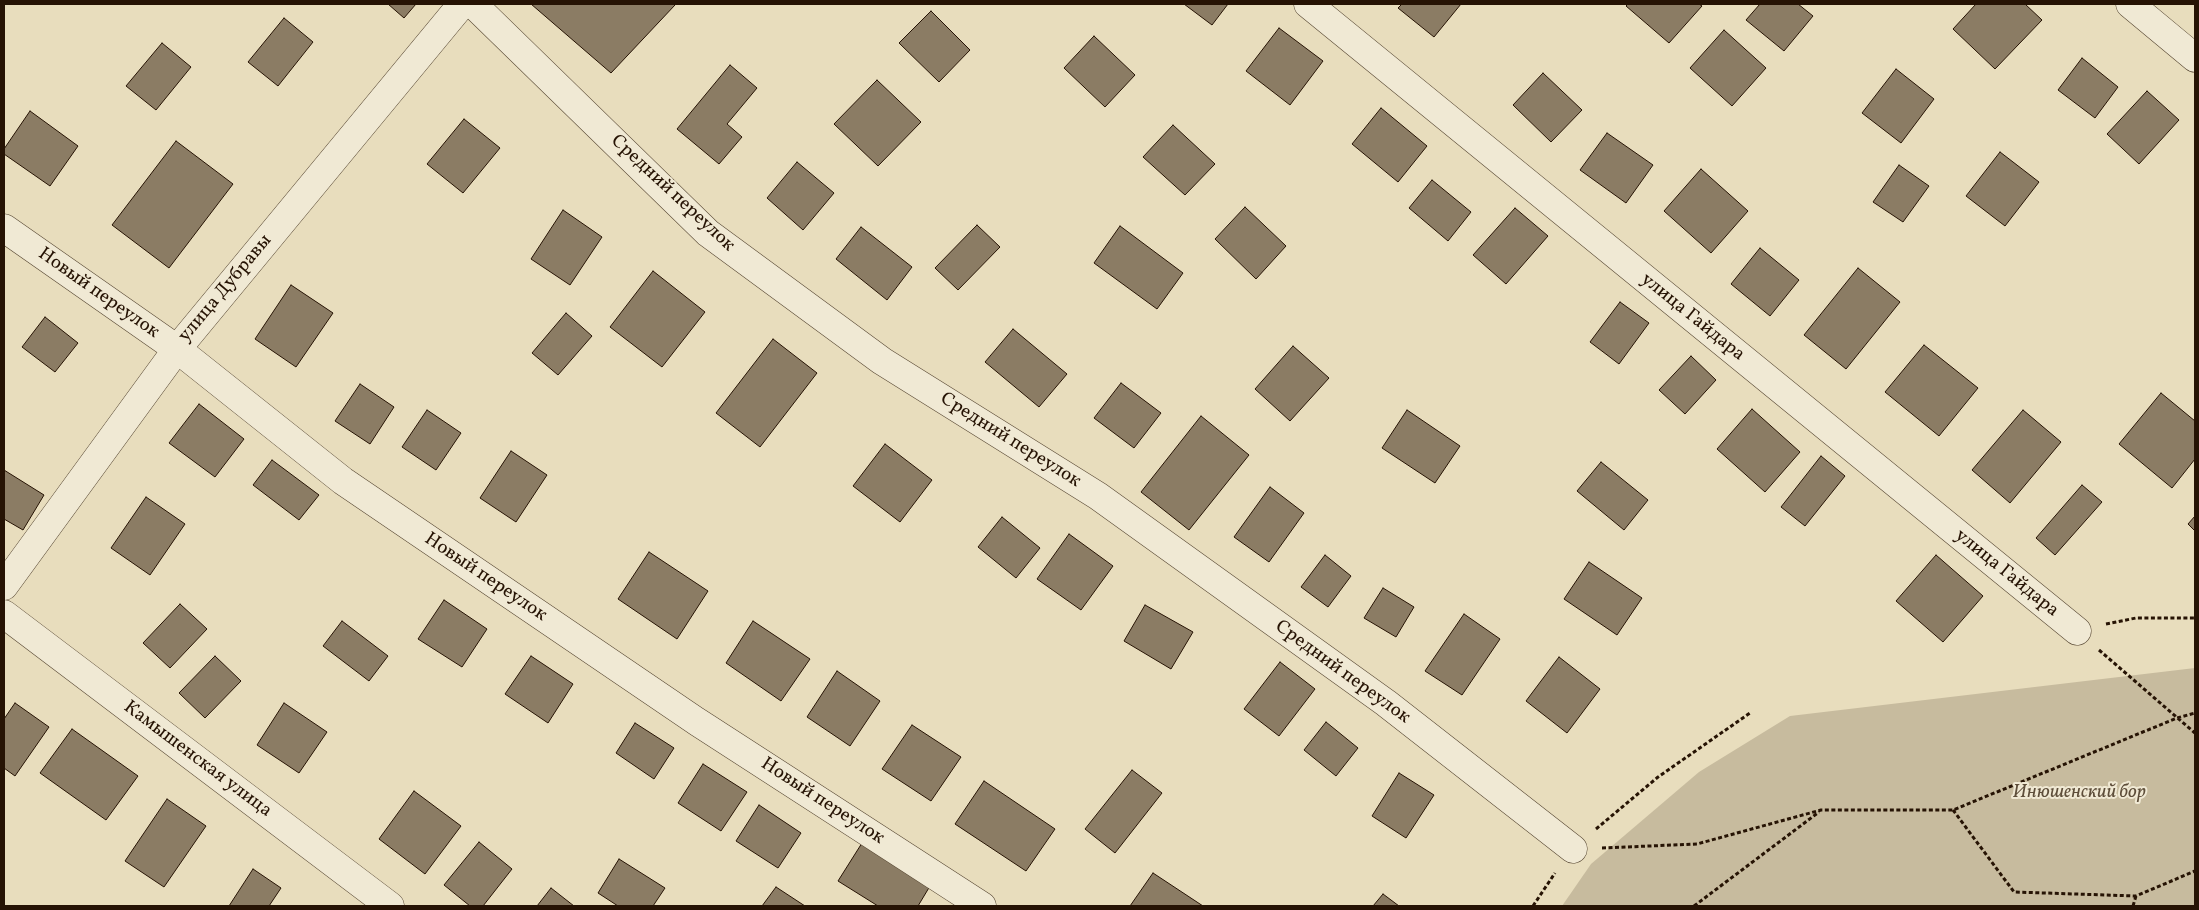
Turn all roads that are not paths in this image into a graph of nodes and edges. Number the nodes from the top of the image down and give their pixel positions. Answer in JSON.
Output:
{"nodes":[{"id":1,"x":462,"y":4,"type":"edge"},
{"id":2,"x":473,"y":4,"type":"edge"},
{"id":3,"x":1308,"y":4,"type":"edge"},
{"id":4,"x":2130,"y":4,"type":"edge"},
{"id":5,"x":2195,"y":58,"type":"edge"},
{"id":6,"x":4,"y":228,"type":"edge"},
{"id":7,"x":177,"y":349,"type":"junction"},
{"id":8,"x":4,"y":586,"type":"edge"},
{"id":9,"x":4,"y":614,"type":"edge"},
{"id":10,"x":2077,"y":631,"type":"road end"},
{"id":11,"x":1573,"y":848,"type":"road end"},
{"id":12,"x":390,"y":906,"type":"edge"},
{"id":13,"x":982,"y":906,"type":"edge"}],
"edges":[{"from":1,"to":7,"type":"street","name":"улица Дубравы"},
{"from":2,"to":11,"type":"street","name":"Средний переулок"},
{"from":3,"to":10,"type":"street","name":"улица Гайдара"},
{"from":4,"to":5,"type":"street"},
{"from":6,"to":7,"type":"street","name":"Новый переулок"},
{"from":7,"to":8,"type":"street","name":"улица Дубравы"},
{"from":7,"to":13,"type":"street","name":"Новый переулок"},
{"from":9,"to":12,"type":"street","name":"Камышенская улица"}]}
